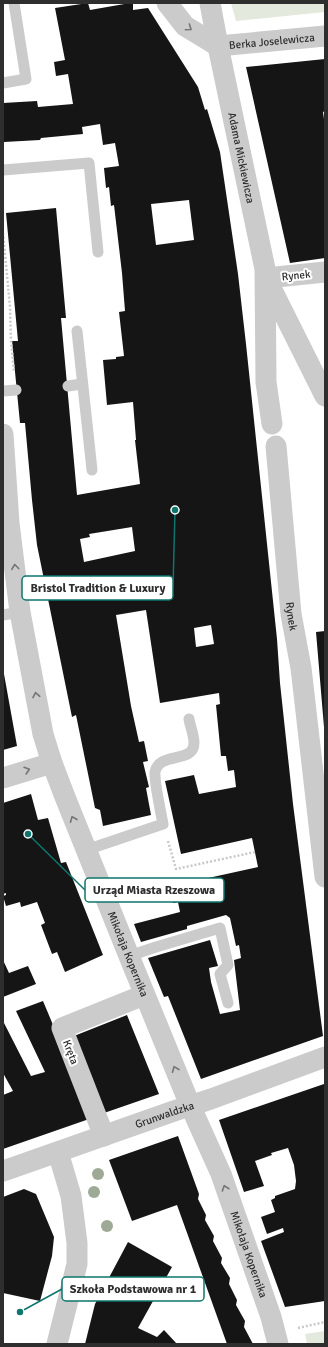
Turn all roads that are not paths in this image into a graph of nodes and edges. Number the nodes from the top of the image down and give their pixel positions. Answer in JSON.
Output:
{"nodes":[{"id":1,"x":14,"y":3,"type":"edge"},
{"id":2,"x":167,"y":3,"type":"edge"},
{"id":3,"x":210,"y":3,"type":"edge"},
{"id":4,"x":325,"y":36,"type":"edge"},
{"id":5,"x":218,"y":46,"type":"junction"},
{"id":6,"x":3,"y":83,"type":"edge"},
{"id":7,"x":3,"y":170,"type":"edge"},
{"id":8,"x":98,"y":252,"type":"dead end"},
{"id":9,"x":325,"y":272,"type":"edge"},
{"id":10,"x":266,"y":274,"type":"junction"},
{"id":11,"x":77,"y":332,"type":"dead end"},
{"id":12,"x":82,"y":384,"type":"junction"},
{"id":13,"x":68,"y":386,"type":"dead end"},
{"id":14,"x":16,"y":390,"type":"road end"},
{"id":15,"x":3,"y":391,"type":"edge"},
{"id":16,"x":325,"y":396,"type":"edge"},
{"id":17,"x":272,"y":424,"type":"dead end"},
{"id":18,"x":3,"y":434,"type":"edge"},
{"id":19,"x":276,"y":446,"type":"dead end"},
{"id":20,"x":3,"y":447,"type":"edge"},
{"id":21,"x":92,"y":470,"type":"dead end"},
{"id":22,"x":12,"y":614,"type":"edge"},
{"id":23,"x":189,"y":719,"type":"dead end"},
{"id":24,"x":52,"y":763,"type":"junction"},
{"id":25,"x":3,"y":778,"type":"edge"},
{"id":26,"x":320,"y":784,"type":"edge"},
{"id":27,"x":86,"y":850,"type":"junction"},
{"id":28,"x":325,"y":877,"type":"edge"},
{"id":29,"x":129,"y":956,"type":"junction"},
{"id":30,"x":144,"y":995,"type":"junction"},
{"id":31,"x":228,"y":1003,"type":"dead end"},
{"id":32,"x":325,"y":1057,"type":"edge"},
{"id":33,"x":190,"y":1105,"type":"junction"},
{"id":34,"x":104,"y":1136,"type":"junction"},
{"id":35,"x":58,"y":1152,"type":"junction"},
{"id":36,"x":3,"y":1171,"type":"edge"},
{"id":37,"x":57,"y":1344,"type":"edge"},
{"id":38,"x":278,"y":1344,"type":"edge"}],
"edges":[{"from":1,"to":6,"type":"lane"},
{"from":2,"to":5,"type":"street","one_way":true},
{"from":3,"to":5,"type":"street","name":"Adama Mickiewicza"},
{"from":4,"to":5,"type":"street","name":"Berka Joselewicza"},
{"from":5,"to":10,"type":"street","name":"Adama Mickiewicza"},
{"from":7,"to":8,"type":"lane"},
{"from":9,"to":10,"type":"street","name":"Rynek"},
{"from":10,"to":16,"type":"street","name":"Rynek"},
{"from":10,"to":17,"type":"street","name":"Rynek"},
{"from":11,"to":12,"type":"lane"},
{"from":12,"to":13,"type":"lane"},
{"from":12,"to":21,"type":"lane"},
{"from":14,"to":15,"type":"lane"},
{"from":18,"to":20,"type":"street","name":"Mikołaja Kopernika"},
{"from":19,"to":26,"type":"street","name":"Rynek"},
{"from":22,"to":20,"type":"street","name":"Mikołaja Kopernika","one_way":true},
{"from":24,"to":22,"type":"street","name":"Mikołaja Kopernika","one_way":true},
{"from":23,"to":27,"type":"lane"},
{"from":25,"to":24,"type":"street","one_way":true},
{"from":27,"to":24,"type":"street","name":"Mikołaja Kopernika","one_way":true},
{"from":26,"to":28,"type":"street","name":"Rynek"},
{"from":27,"to":29,"type":"street","name":"Mikołaja Kopernika"},
{"from":29,"to":30,"type":"street","name":"Mikołaja Kopernika"},
{"from":29,"to":31,"type":"lane"},
{"from":33,"to":30,"type":"street","name":"Mikołaja Kopernika","one_way":true},
{"from":30,"to":34,"type":"street","name":"Kręta"},
{"from":32,"to":33,"type":"street","name":"Grunwaldzka"},
{"from":33,"to":34,"type":"street","name":"Grunwaldzka"},
{"from":38,"to":33,"type":"street","name":"Mikołaja Kopernika","one_way":true},
{"from":34,"to":35,"type":"street","name":"Grunwaldzka"},
{"from":35,"to":36,"type":"street","name":"Grunwaldzka"},
{"from":35,"to":37,"type":"street"}]}
